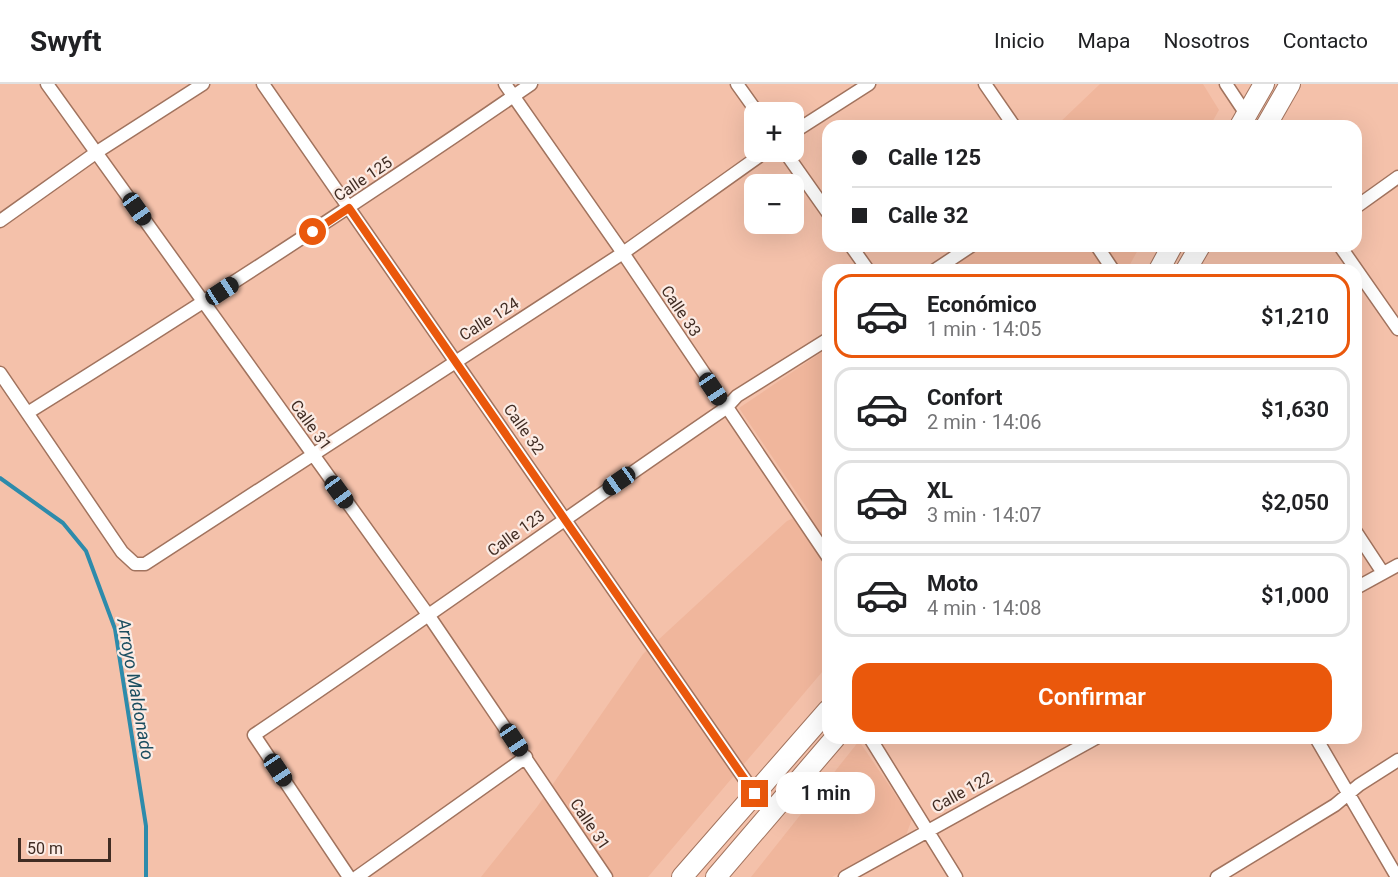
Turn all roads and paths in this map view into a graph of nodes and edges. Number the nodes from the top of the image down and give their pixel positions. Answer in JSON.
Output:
{"nodes":[{"id":1,"x":47,"y":84,"type":"edge"},
{"id":2,"x":203,"y":84,"type":"edge"},
{"id":3,"x":263,"y":84,"type":"edge"},
{"id":4,"x":505,"y":84,"type":"edge"},
{"id":5,"x":531,"y":84,"type":"edge"},
{"id":6,"x":737,"y":84,"type":"edge"},
{"id":7,"x":869,"y":84,"type":"edge"},
{"id":8,"x":985,"y":84,"type":"edge"},
{"id":9,"x":1226,"y":84,"type":"edge"},
{"id":10,"x":1264,"y":84,"type":"edge"},
{"id":11,"x":1290,"y":84,"type":"edge"},
{"id":12,"x":513,"y":96,"type":"junction"},
{"id":13,"x":750,"y":102,"type":"edge"},
{"id":14,"x":1010,"y":120,"type":"edge"},
{"id":15,"x":1243,"y":120,"type":"edge"},
{"id":16,"x":1269,"y":120,"type":"edge"},
{"id":17,"x":804,"y":126,"type":"edge"},
{"id":18,"x":97,"y":152,"type":"junction"},
{"id":19,"x":751,"y":162,"type":"edge"},
{"id":20,"x":792,"y":162,"type":"edge"},
{"id":21,"x":1398,"y":177,"type":"edge"},
{"id":22,"x":1362,"y":203,"type":"edge"},
{"id":23,"x":822,"y":204,"type":"edge"},
{"id":24,"x":349,"y":208,"type":"junction"},
{"id":25,"x":0,"y":221,"type":"edge"},
{"id":26,"x":962,"y":252,"type":"edge"},
{"id":27,"x":623,"y":253,"type":"junction"},
{"id":28,"x":944,"y":264,"type":"edge"},
{"id":29,"x":1362,"y":277,"type":"edge"},
{"id":30,"x":204,"y":303,"type":"junction"},
{"id":31,"x":1398,"y":329,"type":"edge"},
{"id":32,"x":822,"y":343,"type":"edge"},
{"id":33,"x":455,"y":360,"type":"junction"},
{"id":34,"x":0,"y":374,"type":"edge"},
{"id":35,"x":726,"y":408,"type":"junction"},
{"id":36,"x":29,"y":412,"type":"junction"},
{"id":37,"x":313,"y":456,"type":"junction"},
{"id":38,"x":566,"y":518,"type":"junction"},
{"id":39,"x":1362,"y":541,"type":"edge"},
{"id":40,"x":822,"y":548,"type":"edge"},
{"id":41,"x":1398,"y":565,"type":"edge"},
{"id":42,"x":1383,"y":573,"type":"junction"},
{"id":43,"x":1362,"y":585,"type":"edge"},
{"id":44,"x":429,"y":616,"type":"junction"},
{"id":45,"x":822,"y":717,"type":"edge"},
{"id":46,"x":830,"y":744,"type":"edge"},
{"id":47,"x":874,"y":744,"type":"edge"},
{"id":48,"x":1083,"y":744,"type":"edge"},
{"id":49,"x":1319,"y":744,"type":"edge"},
{"id":50,"x":526,"y":757,"type":"junction"},
{"id":51,"x":1398,"y":760,"type":"edge"},
{"id":52,"x":755,"y":794,"type":"junction"},
{"id":53,"x":1348,"y":794,"type":"junction"},
{"id":54,"x":928,"y":830,"type":"junction"},
{"id":55,"x":349,"y":877,"type":"edge"},
{"id":56,"x":357,"y":877,"type":"edge"},
{"id":57,"x":606,"y":877,"type":"edge"},
{"id":58,"x":682,"y":877,"type":"edge"},
{"id":59,"x":716,"y":877,"type":"edge"},
{"id":60,"x":845,"y":877,"type":"edge"},
{"id":61,"x":956,"y":877,"type":"edge"},
{"id":62,"x":1217,"y":877,"type":"edge"},
{"id":63,"x":1397,"y":877,"type":"edge"}],
"edges":[{"from":1,"to":18,"type":"street","name":"Calle 31"},
{"from":2,"to":18,"type":"street"},
{"from":3,"to":24,"type":"street","name":"Calle 32"},
{"from":4,"to":12,"type":"street","name":"Calle 33"},
{"from":5,"to":12,"type":"street","name":"Calle 125"},
{"from":6,"to":13,"type":"street"},
{"from":7,"to":17,"type":"street"},
{"from":8,"to":14,"type":"street"},
{"from":9,"to":15,"type":"street"},
{"from":10,"to":15,"type":"main road"},
{"from":11,"to":16,"type":"main road"},
{"from":12,"to":24,"type":"street","name":"Calle 125"},
{"from":12,"to":27,"type":"street","name":"Calle 33"},
{"from":18,"to":25,"type":"street"},
{"from":18,"to":30,"type":"street","name":"Calle 31"},
{"from":19,"to":27,"type":"street","name":"Calle 124"},
{"from":20,"to":23,"type":"street"},
{"from":21,"to":22,"type":"street"},
{"from":24,"to":30,"type":"street","name":"Calle 125"},
{"from":24,"to":33,"type":"street","name":"Calle 32"},
{"from":26,"to":28,"type":"street"},
{"from":27,"to":33,"type":"street","name":"Calle 124"},
{"from":27,"to":35,"type":"street","name":"Calle 33"},
{"from":29,"to":31,"type":"street"},
{"from":30,"to":36,"type":"street","name":"Calle 125"},
{"from":30,"to":37,"type":"street","name":"Calle 31"},
{"from":32,"to":35,"type":"street","name":"Calle 123"},
{"from":33,"to":37,"type":"street","name":"Calle 124"},
{"from":33,"to":38,"type":"street","name":"Calle 32"},
{"from":34,"to":36,"type":"street"},
{"from":35,"to":38,"type":"street","name":"Calle 123"},
{"from":35,"to":40,"type":"street","name":"Calle 33"},
{"from":36,"to":37,"type":"street","name":"Calle 124"},
{"from":37,"to":44,"type":"street","name":"Calle 31"},
{"from":38,"to":44,"type":"street","name":"Calle 123"},
{"from":38,"to":52,"type":"street","name":"Calle 32"},
{"from":39,"to":42,"type":"street"},
{"from":41,"to":42,"type":"street"},
{"from":42,"to":43,"type":"street"},
{"from":44,"to":50,"type":"street","name":"Calle 31"},
{"from":44,"to":55,"type":"street","name":"Calle 123"},
{"from":45,"to":52,"type":"main road"},
{"from":46,"to":59,"type":"main road"},
{"from":47,"to":54,"type":"street"},
{"from":48,"to":54,"type":"street","name":"Calle 122"},
{"from":49,"to":53,"type":"street"},
{"from":50,"to":56,"type":"street"},
{"from":50,"to":57,"type":"street","name":"Calle 31"},
{"from":51,"to":53,"type":"street"},
{"from":52,"to":58,"type":"main road"},
{"from":53,"to":62,"type":"street"},
{"from":53,"to":63,"type":"street"},
{"from":54,"to":60,"type":"street","name":"Calle 122"},
{"from":54,"to":61,"type":"street"}]}
